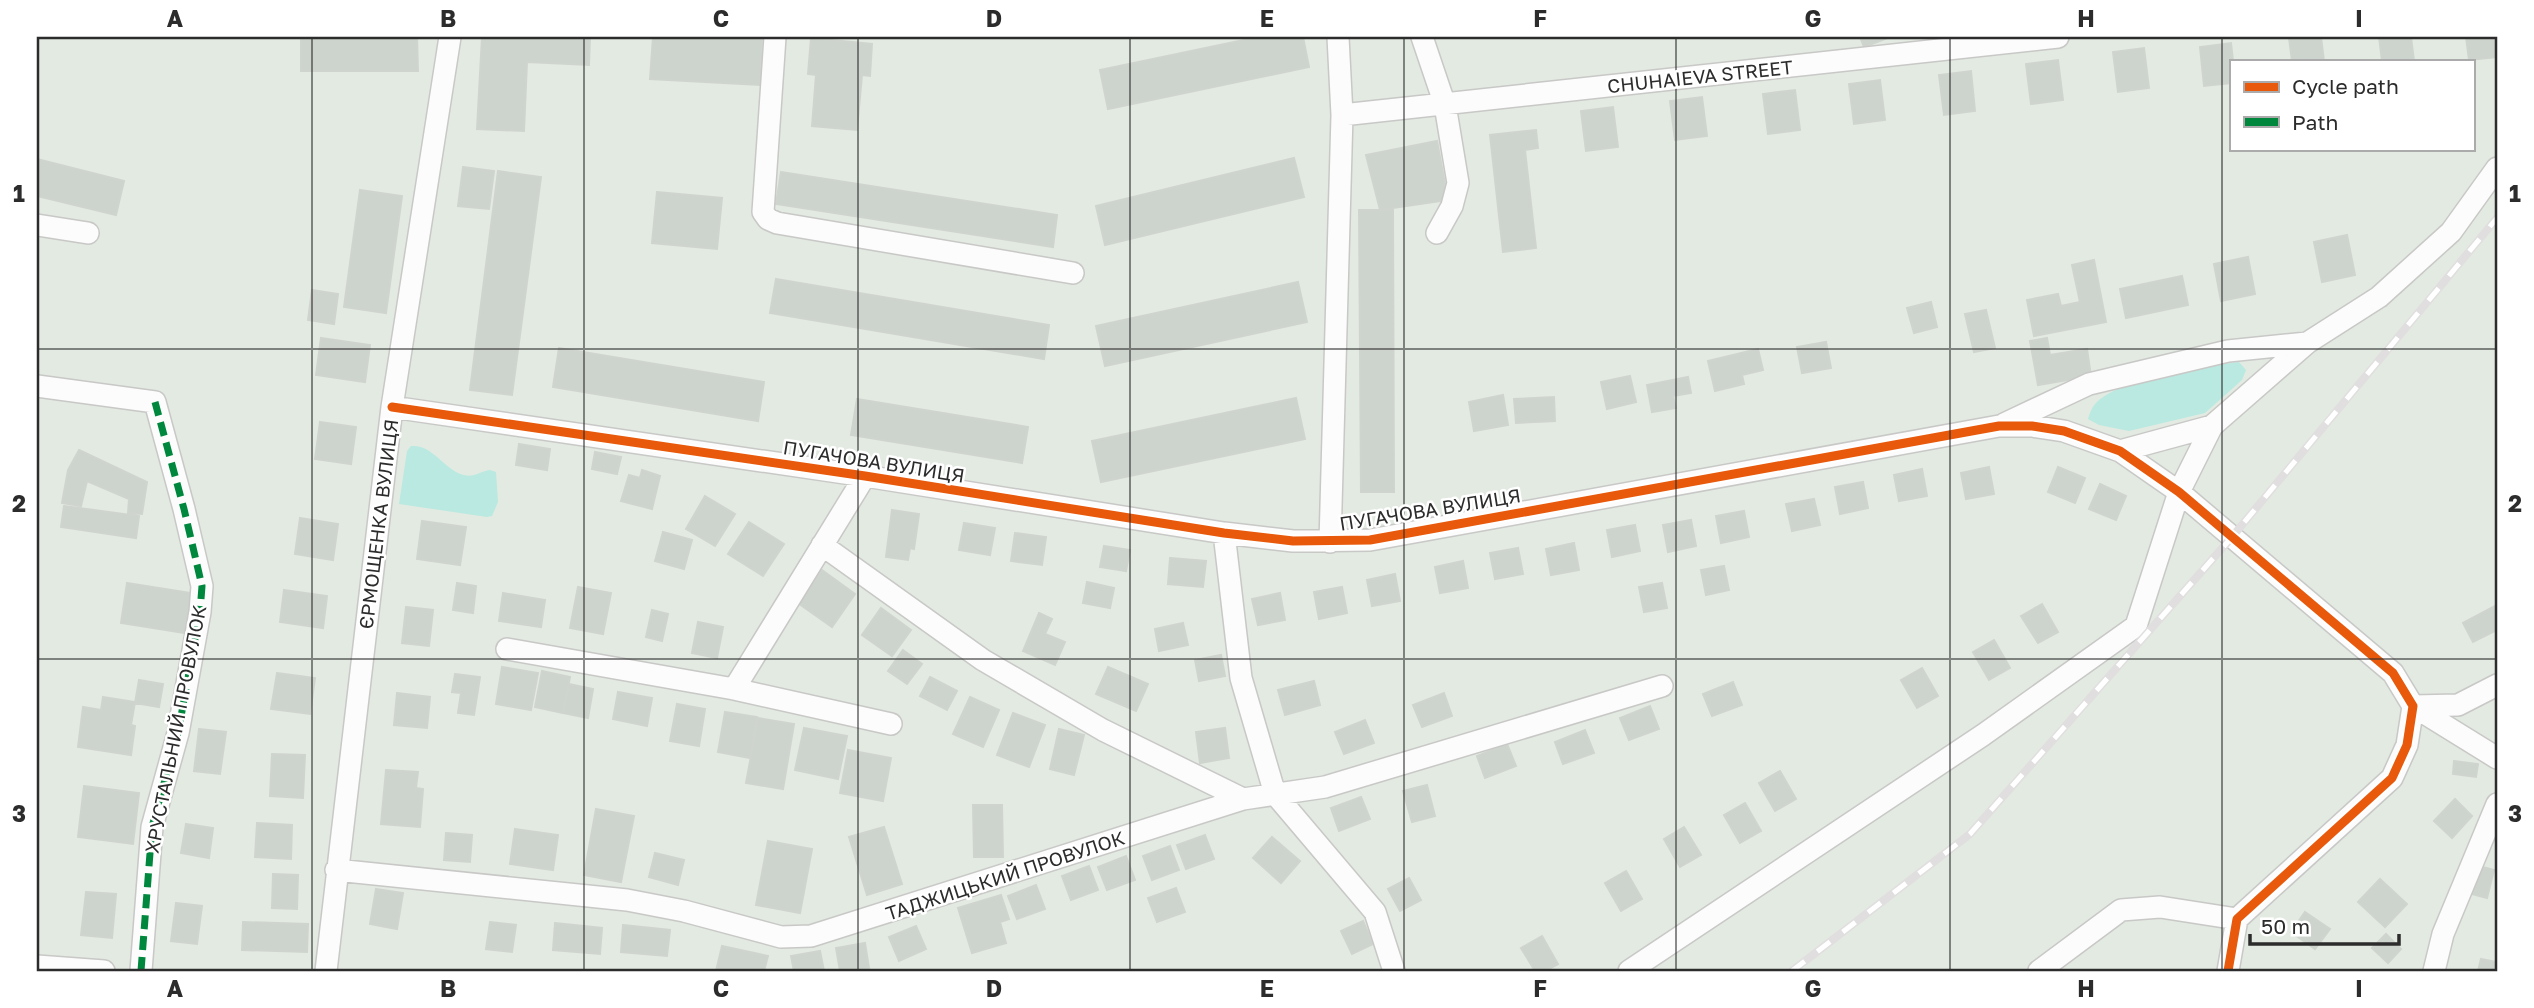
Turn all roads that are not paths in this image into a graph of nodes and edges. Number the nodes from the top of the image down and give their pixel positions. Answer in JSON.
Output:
{"nodes":[{"id":1,"x":450,"y":37,"type":"edge"},
{"id":2,"x":775,"y":37,"type":"edge"},
{"id":3,"x":1338,"y":37,"type":"edge"},
{"id":4,"x":1422,"y":37,"type":"edge"},
{"id":5,"x":2057,"y":37,"type":"edge"},
{"id":6,"x":1445,"y":104,"type":"junction"},
{"id":7,"x":1342,"y":115,"type":"junction"},
{"id":8,"x":2497,"y":168,"type":"edge"},
{"id":9,"x":37,"y":225,"type":"edge"},
{"id":10,"x":88,"y":233,"type":"dead end"},
{"id":11,"x":1437,"y":233,"type":"dead end"},
{"id":12,"x":1073,"y":273,"type":"dead end"},
{"id":13,"x":2307,"y":343,"type":"junction"},
{"id":14,"x":37,"y":386,"type":"edge"},
{"id":15,"x":392,"y":407,"type":"junction"},
{"id":16,"x":1999,"y":426,"type":"junction"},
{"id":17,"x":2212,"y":426,"type":"junction"},
{"id":18,"x":2120,"y":451,"type":"junction"},
{"id":19,"x":865,"y":476,"type":"junction"},
{"id":20,"x":2179,"y":492,"type":"junction"},
{"id":21,"x":1224,"y":533,"type":"junction"},
{"id":22,"x":1330,"y":542,"type":"junction"},
{"id":23,"x":822,"y":545,"type":"junction"},
{"id":24,"x":508,"y":649,"type":"dead end"},
{"id":25,"x":2497,"y":685,"type":"edge"},
{"id":26,"x":1662,"y":686,"type":"dead end"},
{"id":27,"x":734,"y":689,"type":"junction"},
{"id":28,"x":2413,"y":706,"type":"junction"},
{"id":29,"x":891,"y":724,"type":"dead end"},
{"id":30,"x":2497,"y":758,"type":"edge"},
{"id":31,"x":1275,"y":794,"type":"junction"},
{"id":32,"x":1243,"y":799,"type":"junction"},
{"id":33,"x":2497,"y":804,"type":"edge"},
{"id":34,"x":336,"y":870,"type":"junction"},
{"id":35,"x":2237,"y":919,"type":"junction"},
{"id":36,"x":37,"y":966,"type":"edge"},
{"id":37,"x":104,"y":971,"type":"edge"},
{"id":38,"x":141,"y":971,"type":"edge"},
{"id":39,"x":326,"y":971,"type":"edge"},
{"id":40,"x":1394,"y":971,"type":"edge"},
{"id":41,"x":1629,"y":971,"type":"edge"},
{"id":42,"x":2039,"y":971,"type":"edge"},
{"id":43,"x":2228,"y":971,"type":"edge"},
{"id":44,"x":2434,"y":971,"type":"edge"}],
"edges":[{"from":1,"to":15,"type":"street","name":"ЄРМОЩЕНКА ВУЛИЦЯ"},
{"from":2,"to":12,"type":"street"},
{"from":3,"to":7,"type":"street"},
{"from":4,"to":6,"type":"street"},
{"from":5,"to":6,"type":"street","name":"CHUHAIEVA STREET"},
{"from":6,"to":7,"type":"street","name":"CHUHAIEVA STREET"},
{"from":6,"to":11,"type":"street"},
{"from":7,"to":22,"type":"street"},
{"from":8,"to":13,"type":"street"},
{"from":9,"to":10,"type":"street"},
{"from":13,"to":16,"type":"street","name":"ПУГАЧОВА ВУЛИЦЯ"},
{"from":13,"to":17,"type":"street"},
{"from":14,"to":38,"type":"street","name":"ХРУСТАЛЬНИЙ ПРОВУЛОК"},
{"from":15,"to":19,"type":"street","name":"ПУГАЧОВА ВУЛИЦЯ"},
{"from":15,"to":34,"type":"street","name":"ЄРМОЩЕНКА ВУЛИЦЯ"},
{"from":16,"to":18,"type":"street","name":"ПУГАЧОВА ВУЛИЦЯ"},
{"from":16,"to":22,"type":"street","name":"ПУГАЧОВА ВУЛИЦЯ"},
{"from":17,"to":18,"type":"street"},
{"from":17,"to":20,"type":"street"},
{"from":18,"to":20,"type":"street","name":"ПУГАЧОВА ВУЛИЦЯ"},
{"from":19,"to":21,"type":"street","name":"ПУГАЧОВА ВУЛИЦЯ"},
{"from":19,"to":23,"type":"street"},
{"from":20,"to":28,"type":"street","name":"ПУГАЧОВА ВУЛИЦЯ"},
{"from":20,"to":41,"type":"street"},
{"from":21,"to":22,"type":"street","name":"ПУГАЧОВА ВУЛИЦЯ"},
{"from":21,"to":31,"type":"street"},
{"from":23,"to":27,"type":"street"},
{"from":23,"to":32,"type":"street"},
{"from":24,"to":27,"type":"street"},
{"from":25,"to":28,"type":"street"},
{"from":26,"to":31,"type":"street","name":"ТАДЖИЦЬКИЙ ПРОВУЛОК"},
{"from":27,"to":29,"type":"street"},
{"from":28,"to":30,"type":"street"},
{"from":28,"to":35,"type":"street"},
{"from":31,"to":32,"type":"street","name":"ТАДЖИЦЬКИЙ ПРОВУЛОК"},
{"from":31,"to":40,"type":"street"},
{"from":32,"to":34,"type":"street","name":"ТАДЖИЦЬКИЙ ПРОВУЛОК"},
{"from":33,"to":44,"type":"street"},
{"from":34,"to":39,"type":"street","name":"ЄРМОЩЕНКА ВУЛИЦЯ"},
{"from":35,"to":42,"type":"street"},
{"from":35,"to":43,"type":"street"},
{"from":36,"to":37,"type":"street"}]}
